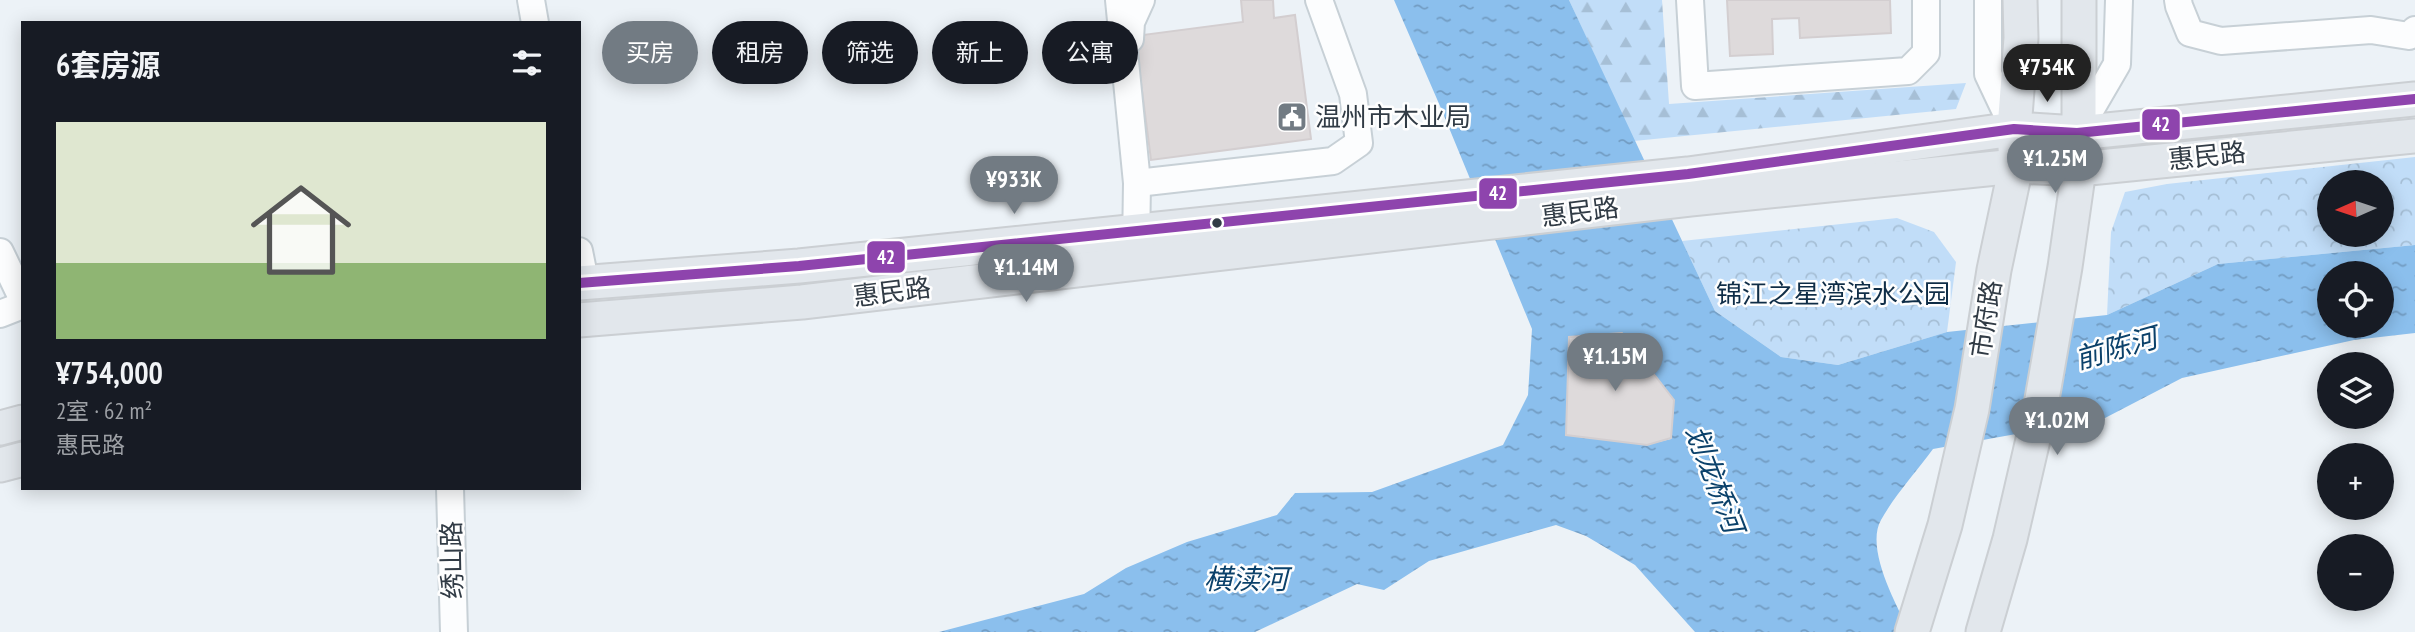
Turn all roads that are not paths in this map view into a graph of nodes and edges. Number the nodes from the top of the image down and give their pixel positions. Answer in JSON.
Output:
{"nodes":[{"id":1,"x":531,"y":0,"type":"edge"},
{"id":2,"x":1119,"y":0,"type":"edge"},
{"id":3,"x":1142,"y":0,"type":"edge"},
{"id":4,"x":1319,"y":0,"type":"edge"},
{"id":5,"x":1690,"y":0,"type":"edge"},
{"id":6,"x":1926,"y":0,"type":"edge"},
{"id":7,"x":1988,"y":0,"type":"edge"},
{"id":8,"x":2020,"y":0,"type":"edge"},
{"id":9,"x":2079,"y":0,"type":"edge"},
{"id":10,"x":2119,"y":0,"type":"edge"},
{"id":11,"x":2178,"y":0,"type":"edge"},
{"id":12,"x":535,"y":21,"type":"edge"},
{"id":13,"x":2415,"y":30,"type":"edge"},
{"id":14,"x":2415,"y":99,"type":"edge"},
{"id":15,"x":1129,"y":100,"type":"junction"},
{"id":16,"x":2014,"y":130,"type":"junction"},
{"id":17,"x":2077,"y":132,"type":"junction"},
{"id":18,"x":2415,"y":136,"type":"edge"},
{"id":19,"x":2016,"y":166,"type":"junction"},
{"id":20,"x":2079,"y":169,"type":"junction"},
{"id":21,"x":1137,"y":183,"type":"junction"},
{"id":22,"x":1689,"y":187,"type":"junction"},
{"id":23,"x":1459,"y":212,"type":"junction"},
{"id":24,"x":1136,"y":231,"type":"junction"},
{"id":25,"x":0,"y":252,"type":"edge"},
{"id":26,"x":1136,"y":264,"type":"junction"},
{"id":27,"x":581,"y":272,"type":"edge"},
{"id":28,"x":21,"y":299,"type":"edge"},
{"id":29,"x":21,"y":304,"type":"edge"},
{"id":30,"x":0,"y":314,"type":"edge"},
{"id":31,"x":581,"y":320,"type":"edge"},
{"id":32,"x":21,"y":423,"type":"edge"},
{"id":33,"x":0,"y":428,"type":"edge"},
{"id":34,"x":21,"y":460,"type":"edge"},
{"id":35,"x":0,"y":465,"type":"edge"},
{"id":36,"x":450,"y":490,"type":"edge"},
{"id":37,"x":454,"y":632,"type":"edge"},
{"id":38,"x":1912,"y":632,"type":"edge"},
{"id":39,"x":1983,"y":632,"type":"edge"}],
"edges":[{"from":1,"to":12,"type":"street"},
{"from":2,"to":15,"type":"street"},
{"from":3,"to":15,"type":"street"},
{"from":4,"to":21,"type":"street"},
{"from":5,"to":6,"type":"street"},
{"from":7,"to":16,"type":"street"},
{"from":8,"to":16,"type":"main road","name":"市府路"},
{"from":9,"to":17,"type":"main road"},
{"from":10,"to":17,"type":"street"},
{"from":11,"to":13,"type":"street"},
{"from":14,"to":17,"type":"main road","name":"惠民路"},
{"from":15,"to":21,"type":"street"},
{"from":16,"to":17,"type":"main road","name":"惠民路"},
{"from":16,"to":19,"type":"main road","name":"市府路"},
{"from":16,"to":22,"type":"main road","name":"惠民路"},
{"from":17,"to":20,"type":"main road"},
{"from":18,"to":20,"type":"main road","name":"惠民路"},
{"from":19,"to":20,"type":"main road","name":"惠民路"},
{"from":19,"to":22,"type":"main road","name":"惠民路"},
{"from":19,"to":38,"type":"main road","name":"市府路"},
{"from":20,"to":39,"type":"main road"},
{"from":21,"to":24,"type":"street"},
{"from":22,"to":23,"type":"main road","name":"惠民路"},
{"from":23,"to":24,"type":"main road","name":"惠民路"},
{"from":23,"to":26,"type":"main road","name":"惠民路"},
{"from":24,"to":26,"type":"street"},
{"from":24,"to":27,"type":"main road","name":"惠民路"},
{"from":25,"to":28,"type":"street"},
{"from":26,"to":31,"type":"main road","name":"惠民路"},
{"from":29,"to":30,"type":"street"},
{"from":32,"to":33,"type":"main road"},
{"from":34,"to":35,"type":"main road"},
{"from":36,"to":37,"type":"street","name":"绣山路"}]}
